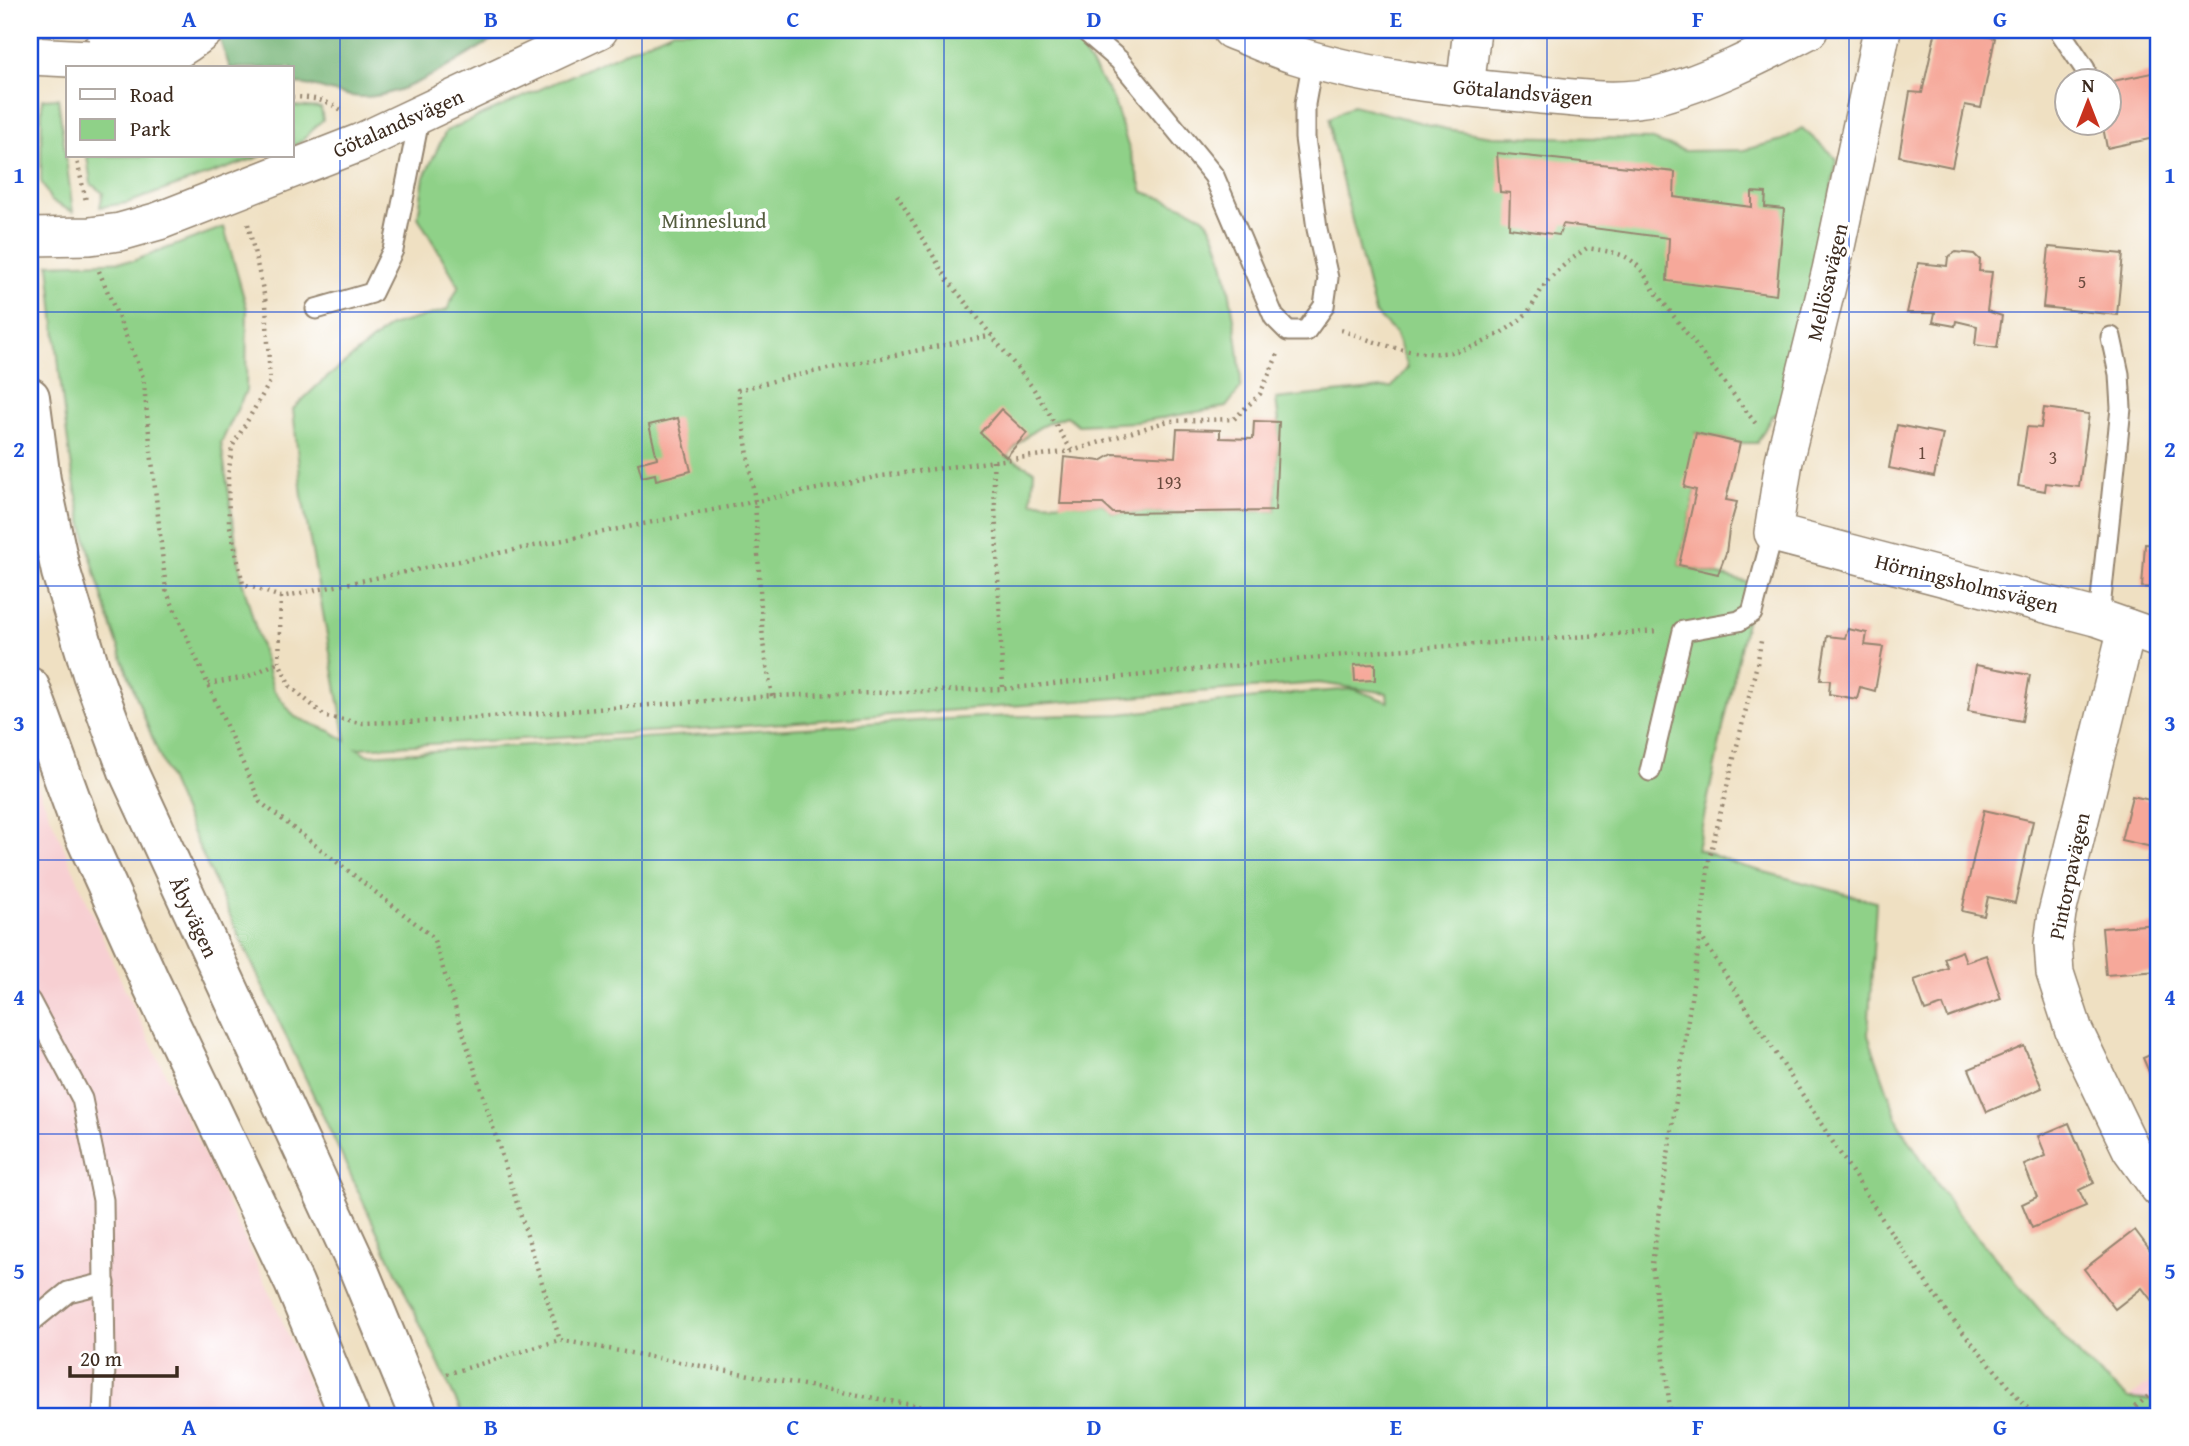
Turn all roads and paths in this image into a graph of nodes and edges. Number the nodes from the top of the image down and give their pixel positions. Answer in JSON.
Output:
{"nodes":[{"id":1,"x":149,"y":30,"type":"edge"},
{"id":2,"x":205,"y":30,"type":"edge"},
{"id":3,"x":599,"y":30,"type":"edge"},
{"id":4,"x":1084,"y":30,"type":"edge"},
{"id":5,"x":1231,"y":30,"type":"edge"},
{"id":6,"x":1472,"y":30,"type":"edge"},
{"id":7,"x":1809,"y":30,"type":"edge"},
{"id":8,"x":1882,"y":30,"type":"edge"},
{"id":9,"x":2059,"y":30,"type":"edge"},
{"id":10,"x":30,"y":56,"type":"edge"},
{"id":11,"x":89,"y":59,"type":"junction"},
{"id":12,"x":1313,"y":59,"type":"junction"},
{"id":13,"x":117,"y":66,"type":"edge"},
{"id":14,"x":133,"y":66,"type":"edge"},
{"id":15,"x":2083,"y":66,"type":"edge"},
{"id":16,"x":1465,"y":88,"type":"junction"},
{"id":17,"x":294,"y":97,"type":"edge"},
{"id":18,"x":307,"y":97,"type":"dead end"},
{"id":19,"x":419,"y":115,"type":"junction"},
{"id":20,"x":76,"y":158,"type":"edge"},
{"id":21,"x":238,"y":190,"type":"junction"},
{"id":22,"x":897,"y":195,"type":"dead end"},
{"id":23,"x":90,"y":236,"type":"junction"},
{"id":24,"x":30,"y":237,"type":"edge"},
{"id":25,"x":316,"y":309,"type":"dead end"},
{"id":26,"x":1314,"y":320,"type":"junction"},
{"id":27,"x":1289,"y":331,"type":"junction"},
{"id":28,"x":993,"y":335,"type":"junction"},
{"id":29,"x":2111,"y":337,"type":"dead end"},
{"id":30,"x":30,"y":397,"type":"edge"},
{"id":31,"x":1072,"y":451,"type":"junction"},
{"id":32,"x":993,"y":461,"type":"junction"},
{"id":33,"x":1784,"y":461,"type":"junction"},
{"id":34,"x":755,"y":501,"type":"junction"},
{"id":35,"x":1773,"y":533,"type":"junction"},
{"id":36,"x":281,"y":597,"type":"junction"},
{"id":37,"x":2128,"y":628,"type":"edge"},
{"id":38,"x":1683,"y":631,"type":"junction"},
{"id":39,"x":1761,"y":635,"type":"dead end"},
{"id":40,"x":279,"y":662,"type":"junction"},
{"id":41,"x":208,"y":684,"type":"junction"},
{"id":42,"x":30,"y":687,"type":"edge"},
{"id":43,"x":1003,"y":688,"type":"junction"},
{"id":44,"x":772,"y":696,"type":"junction"},
{"id":45,"x":1650,"y":771,"type":"dead end"},
{"id":46,"x":1700,"y":935,"type":"junction"},
{"id":47,"x":30,"y":1001,"type":"edge"},
{"id":48,"x":2159,"y":1188,"type":"edge"},
{"id":49,"x":105,"y":1283,"type":"junction"},
{"id":50,"x":30,"y":1323,"type":"edge"},
{"id":51,"x":560,"y":1340,"type":"junction"},
{"id":52,"x":447,"y":1374,"type":"dead end"},
{"id":53,"x":2159,"y":1387,"type":"edge"},
{"id":54,"x":103,"y":1416,"type":"edge"},
{"id":55,"x":349,"y":1416,"type":"edge"},
{"id":56,"x":419,"y":1416,"type":"edge"},
{"id":57,"x":972,"y":1416,"type":"edge"},
{"id":58,"x":1671,"y":1416,"type":"edge"},
{"id":59,"x":2034,"y":1416,"type":"edge"},
{"id":60,"x":2125,"y":1416,"type":"edge"}],
"edges":[{"from":1,"to":11,"type":"street"},
{"from":2,"to":14,"type":"street"},
{"from":3,"to":19,"type":"street","name":"Götalandsvägen"},
{"from":4,"to":27,"type":"lane"},
{"from":5,"to":12,"type":"street","name":"Götalandsvägen"},
{"from":6,"to":16,"type":"street"},
{"from":7,"to":16,"type":"street","name":"Götalandsvägen"},
{"from":8,"to":33,"type":"street","name":"Mellösavägen"},
{"from":9,"to":15,"type":"lane"},
{"from":10,"to":11,"type":"street","bridge":true},
{"from":11,"to":13,"type":"street"},
{"from":12,"to":16,"type":"street","name":"Götalandsvägen"},
{"from":12,"to":26,"type":"lane"},
{"from":17,"to":18,"type":"path"},
{"from":19,"to":21,"type":"street","name":"Götalandsvägen"},
{"from":19,"to":25,"type":"lane"},
{"from":20,"to":23,"type":"path"},
{"from":21,"to":23,"type":"street","name":"Götalandsvägen"},
{"from":21,"to":36,"type":"path"},
{"from":22,"to":28,"type":"path"},
{"from":23,"to":24,"type":"street","name":"Götalandsvägen"},
{"from":23,"to":41,"type":"path"},
{"from":26,"to":27,"type":"lane"},
{"from":26,"to":33,"type":"path"},
{"from":27,"to":31,"type":"path"},
{"from":28,"to":31,"type":"path"},
{"from":28,"to":34,"type":"path"},
{"from":29,"to":37,"type":"lane"},
{"from":30,"to":56,"type":"street","name":"Åbyvägen"},
{"from":31,"to":32,"type":"path"},
{"from":32,"to":34,"type":"path"},
{"from":32,"to":43,"type":"path"},
{"from":33,"to":35,"type":"street","name":"Mellösavägen"},
{"from":34,"to":36,"type":"path"},
{"from":34,"to":44,"type":"path"},
{"from":35,"to":37,"type":"street","name":"Hörningsholmsvägen"},
{"from":35,"to":38,"type":"lane"},
{"from":36,"to":40,"type":"path"},
{"from":37,"to":48,"type":"street","name":"Pintorpavägen"},
{"from":38,"to":43,"type":"path"},
{"from":38,"to":45,"type":"lane"},
{"from":39,"to":46,"type":"path"},
{"from":40,"to":41,"type":"path"},
{"from":40,"to":44,"type":"path"},
{"from":41,"to":51,"type":"path"},
{"from":42,"to":55,"type":"street"},
{"from":43,"to":44,"type":"path"},
{"from":46,"to":58,"type":"path"},
{"from":46,"to":59,"type":"path"},
{"from":47,"to":49,"type":"lane"},
{"from":49,"to":50,"type":"lane"},
{"from":49,"to":54,"type":"lane"},
{"from":51,"to":52,"type":"path"},
{"from":51,"to":57,"type":"path"},
{"from":53,"to":60,"type":"path"}]}
